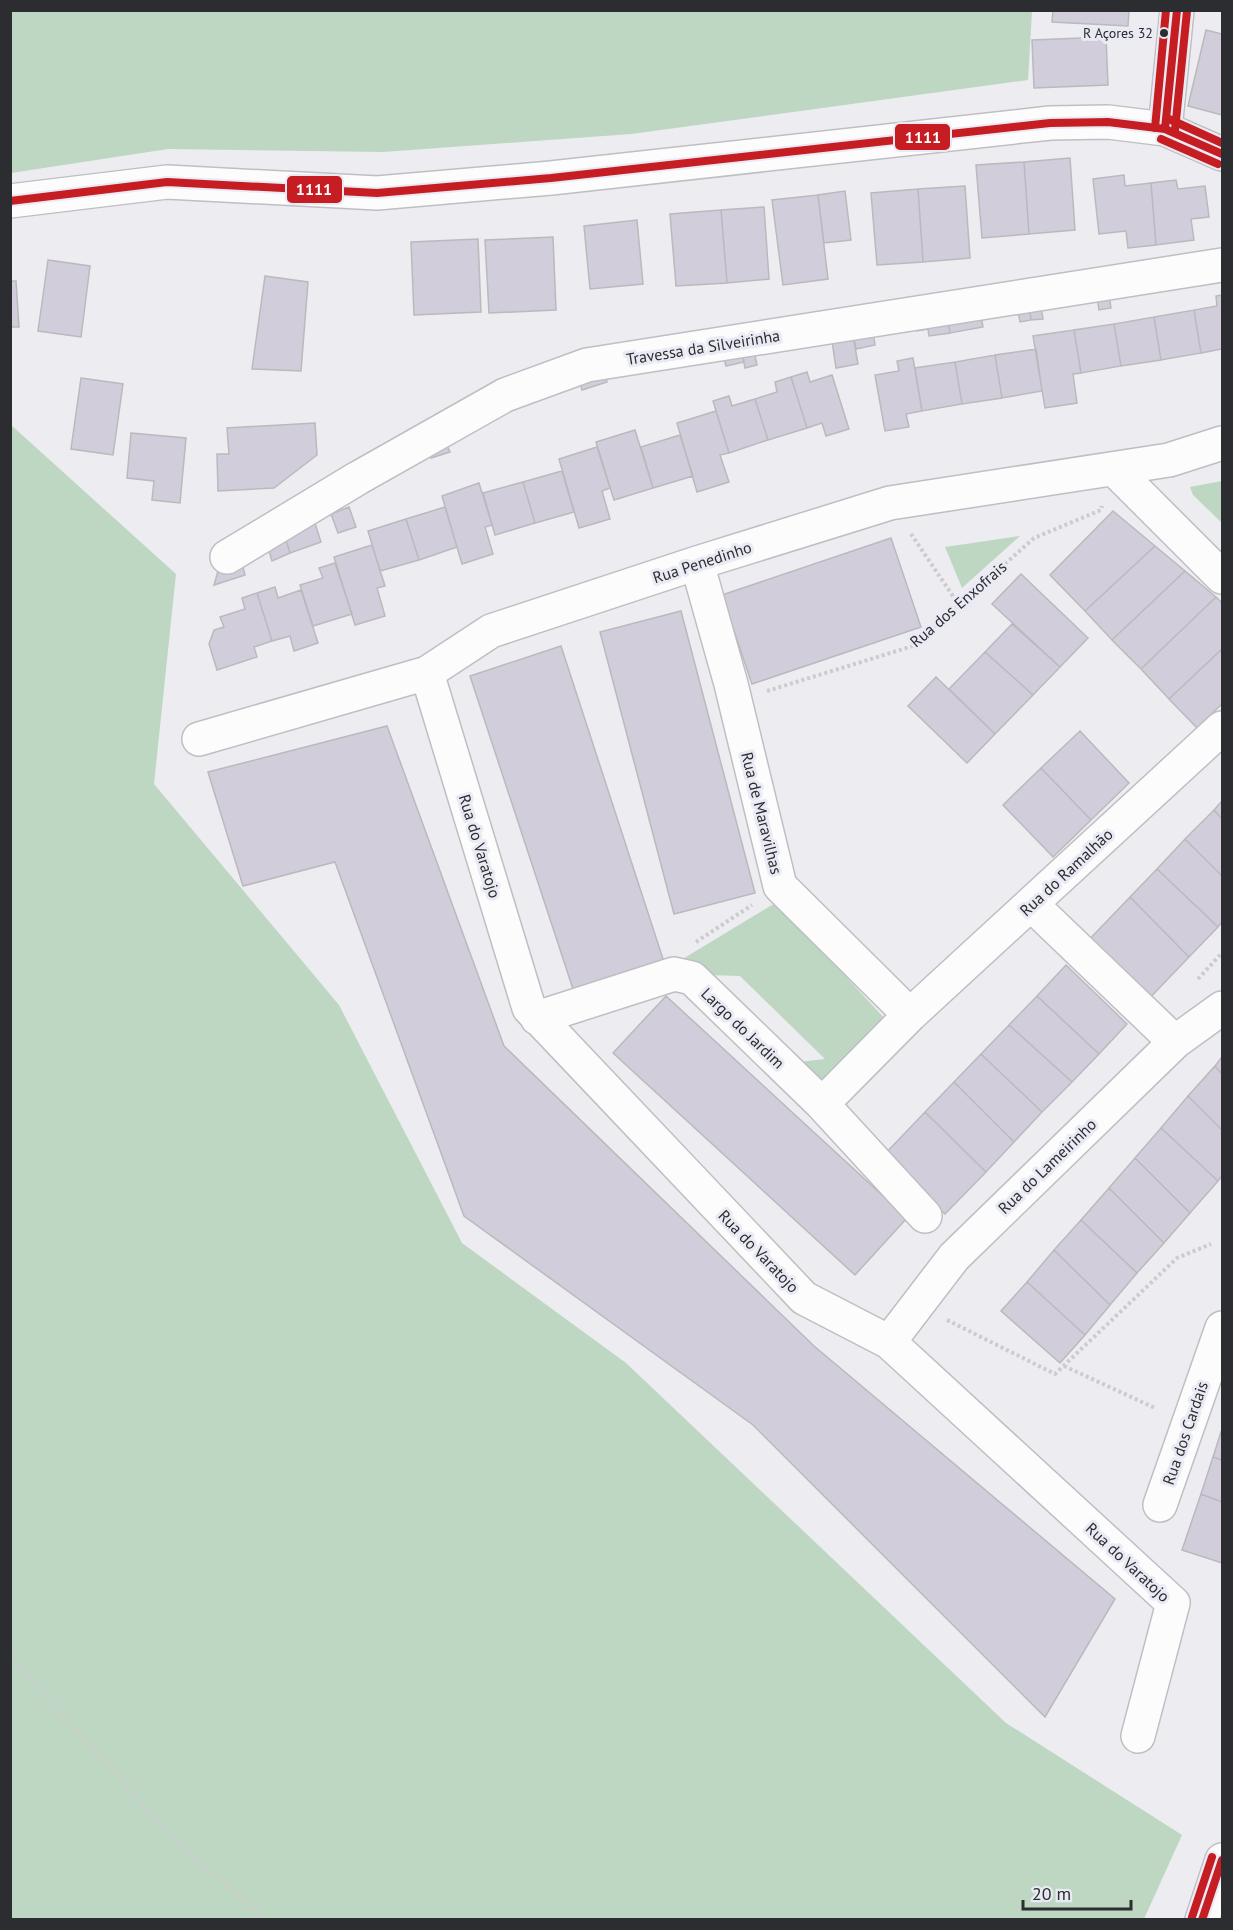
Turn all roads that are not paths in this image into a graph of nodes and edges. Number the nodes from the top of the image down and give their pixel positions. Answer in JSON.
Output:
{"nodes":[{"id":1,"x":1177,"y":10,"type":"edge"},
{"id":2,"x":1165,"y":129,"type":"junction"},
{"id":3,"x":1222,"y":154,"type":"edge"},
{"id":4,"x":10,"y":201,"type":"edge"},
{"id":5,"x":1222,"y":265,"type":"edge"},
{"id":6,"x":1222,"y":443,"type":"edge"},
{"id":7,"x":1113,"y":470,"type":"junction"},
{"id":8,"x":227,"y":557,"type":"dead end"},
{"id":9,"x":697,"y":563,"type":"junction"},
{"id":10,"x":1222,"y":577,"type":"edge"},
{"id":11,"x":428,"y":673,"type":"junction"},
{"id":12,"x":1222,"y":728,"type":"edge"},
{"id":13,"x":199,"y":739,"type":"dead end"},
{"id":14,"x":1031,"y":904,"type":"junction"},
{"id":15,"x":1222,"y":1008,"type":"edge"},
{"id":16,"x":909,"y":1015,"type":"junction"},
{"id":17,"x":537,"y":1018,"type":"junction"},
{"id":18,"x":1175,"y":1042,"type":"junction"},
{"id":19,"x":822,"y":1104,"type":"junction"},
{"id":20,"x":926,"y":1216,"type":"dead end"},
{"id":21,"x":1222,"y":1328,"type":"edge"},
{"id":22,"x":889,"y":1342,"type":"junction"},
{"id":23,"x":1160,"y":1505,"type":"dead end"},
{"id":24,"x":1138,"y":1736,"type":"dead end"},
{"id":25,"x":1222,"y":1860,"type":"edge"},
{"id":26,"x":1202,"y":1920,"type":"edge"}],
"edges":[{"from":1,"to":2,"type":"street"},
{"from":2,"to":3,"type":"street"},
{"from":2,"to":4,"type":"street"},
{"from":5,"to":8,"type":"street","name":"Travessa da Silveirinha"},
{"from":6,"to":7,"type":"street","name":"Rua Penedinho"},
{"from":7,"to":9,"type":"street","name":"Rua Penedinho"},
{"from":7,"to":10,"type":"street"},
{"from":9,"to":11,"type":"street","name":"Rua Penedinho"},
{"from":9,"to":16,"type":"street","name":"Rua de Maravilhas"},
{"from":11,"to":13,"type":"street","name":"Rua Penedinho"},
{"from":11,"to":17,"type":"street","name":"Rua do Varatojo"},
{"from":12,"to":14,"type":"street","name":"Rua do Ramalhão"},
{"from":14,"to":16,"type":"street","name":"Rua do Ramalhão"},
{"from":14,"to":18,"type":"street"},
{"from":15,"to":18,"type":"street","name":"Rua do Lameirinho"},
{"from":16,"to":19,"type":"street"},
{"from":17,"to":19,"type":"street","name":"Largo do Jardim"},
{"from":17,"to":22,"type":"street","name":"Rua do Varatojo"},
{"from":18,"to":22,"type":"street","name":"Rua do Lameirinho"},
{"from":19,"to":20,"type":"street","name":"Largo do Jardim"},
{"from":21,"to":23,"type":"street","name":"Rua dos Cardais"},
{"from":22,"to":24,"type":"street","name":"Rua do Varatojo"},
{"from":25,"to":26,"type":"street"}]}
